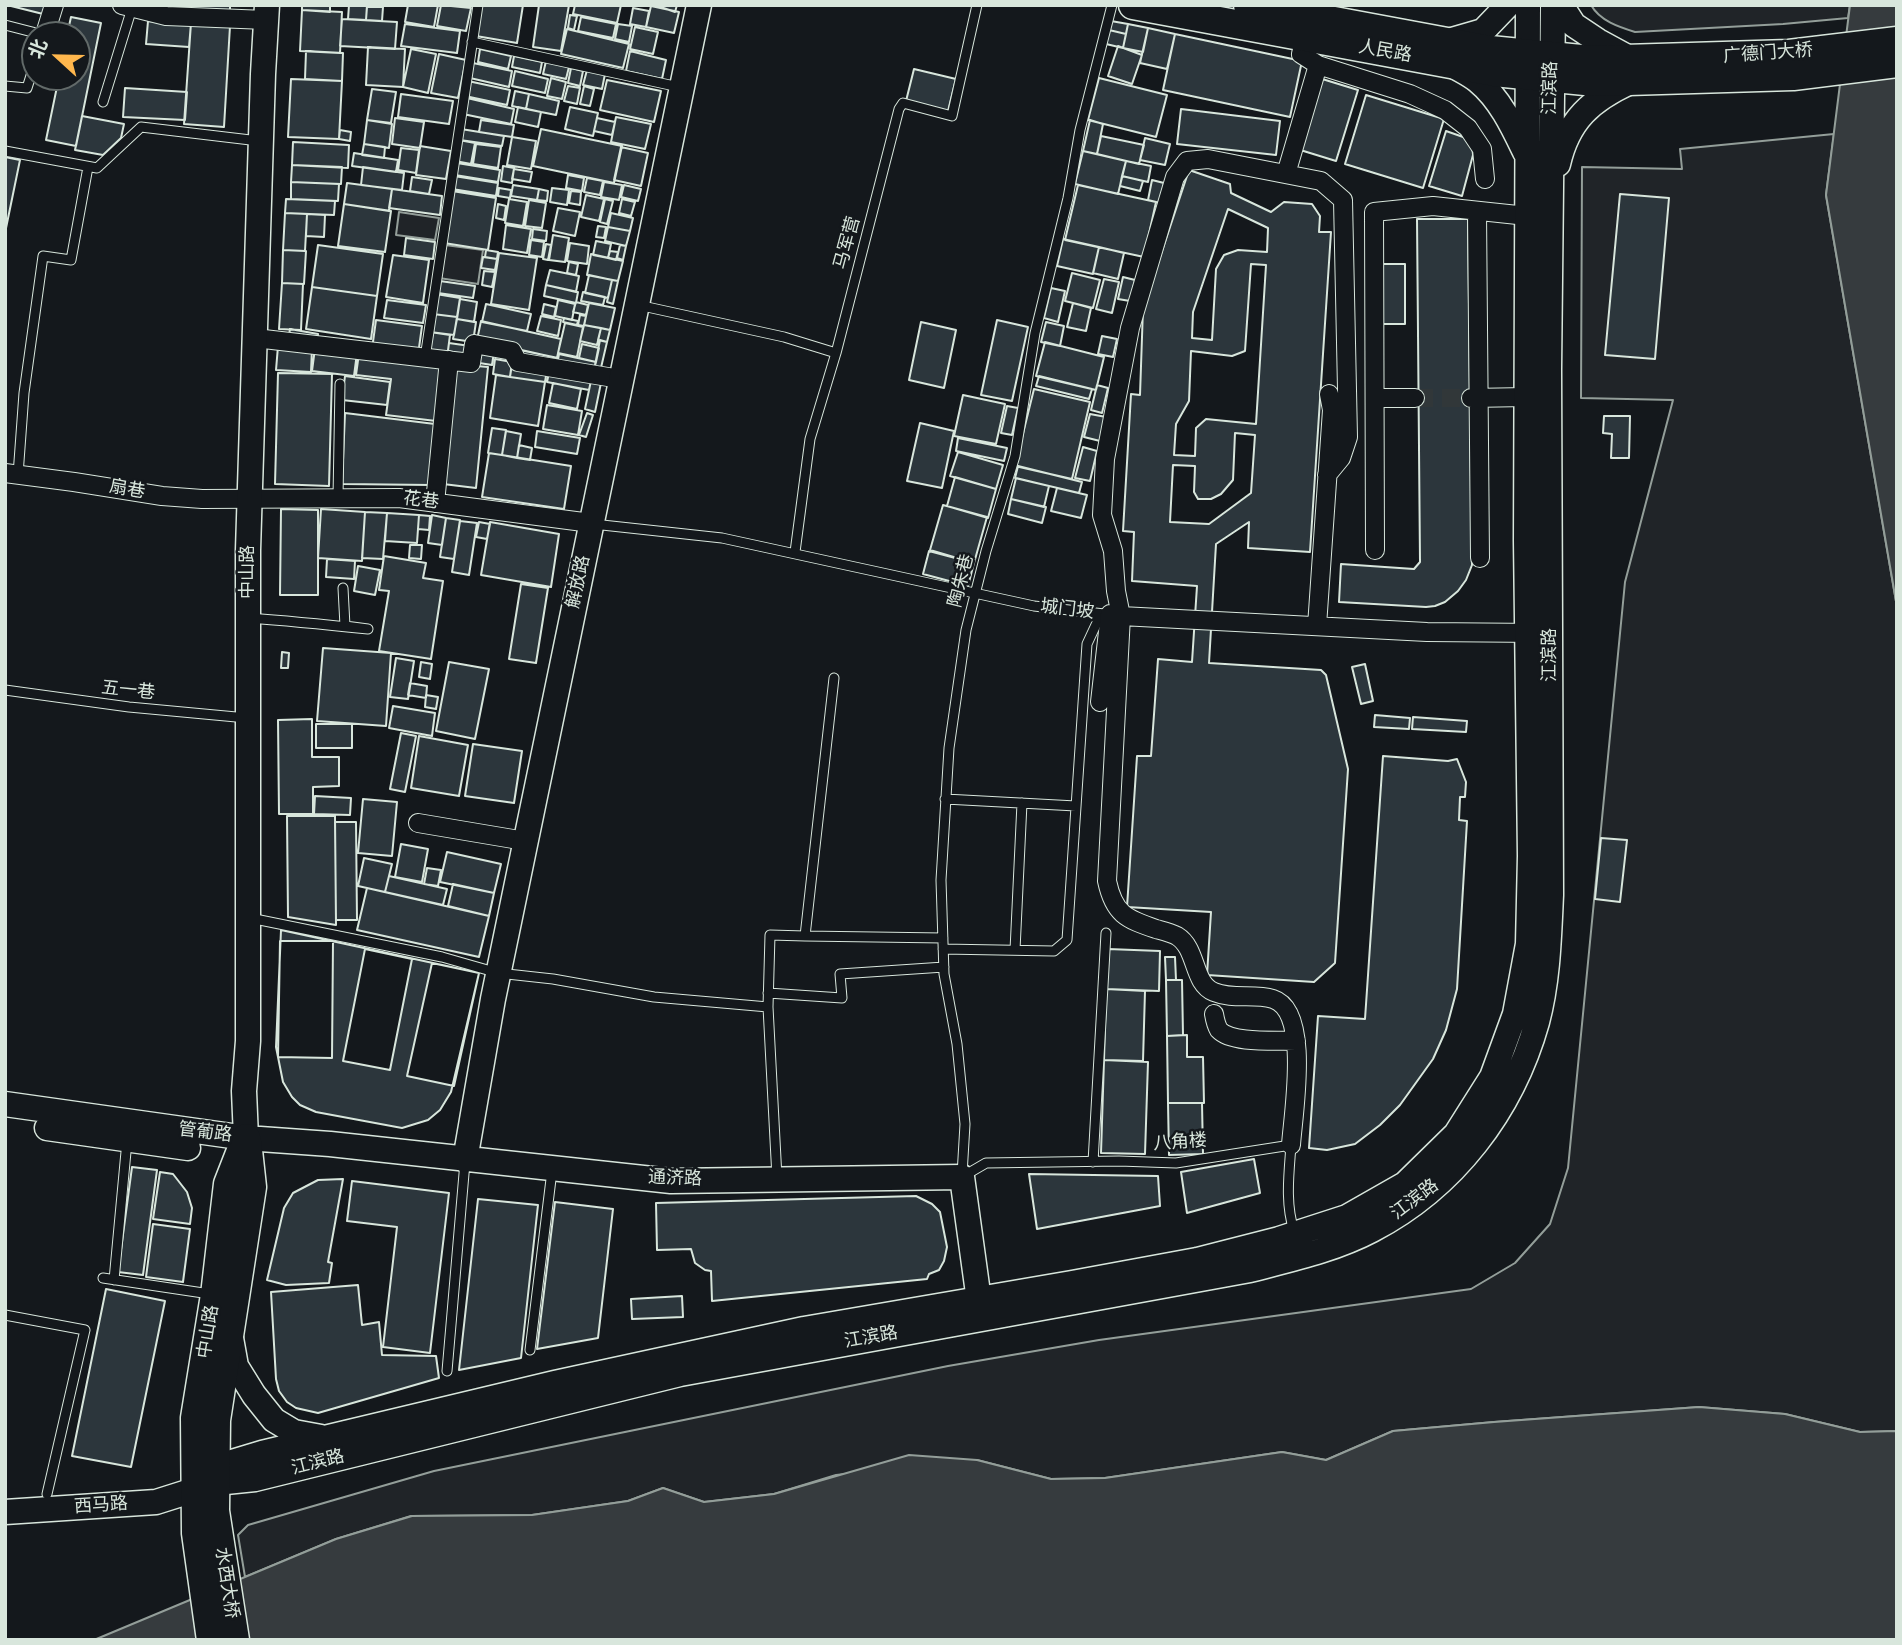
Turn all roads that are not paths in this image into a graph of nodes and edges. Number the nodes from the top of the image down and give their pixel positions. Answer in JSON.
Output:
{"nodes":[{"id":1,"x":478,"y":5,"type":"edge"},
{"id":2,"x":699,"y":5,"type":"edge"},
{"id":3,"x":977,"y":5,"type":"edge"},
{"id":4,"x":1112,"y":5,"type":"edge"},
{"id":5,"x":1248,"y":5,"type":"edge"},
{"id":6,"x":1508,"y":5,"type":"edge"},
{"id":7,"x":1528,"y":5,"type":"edge"},
{"id":8,"x":1553,"y":5,"type":"edge"},
{"id":9,"x":1561,"y":5,"type":"edge"},
{"id":10,"x":127,"y":6,"type":"edge"},
{"id":11,"x":1149,"y":7,"type":"edge"},
{"id":12,"x":266,"y":12,"type":"edge"},
{"id":13,"x":1309,"y":20,"type":"edge"},
{"id":14,"x":1897,"y":41,"type":"edge"},
{"id":15,"x":472,"y":42,"type":"junction"},
{"id":16,"x":1448,"y":53,"type":"junction"},
{"id":17,"x":1897,"y":63,"type":"edge"},
{"id":18,"x":1318,"y":65,"type":"junction"},
{"id":19,"x":1540,"y":66,"type":"junction"},
{"id":20,"x":1635,"y":71,"type":"junction"},
{"id":21,"x":681,"y":88,"type":"junction"},
{"id":22,"x":103,"y":102,"type":"dead end"},
{"id":23,"x":261,"y":141,"type":"junction"},
{"id":24,"x":5,"y":151,"type":"edge"},
{"id":25,"x":1528,"y":156,"type":"junction"},
{"id":26,"x":88,"y":167,"type":"junction"},
{"id":27,"x":1286,"y":174,"type":"junction"},
{"id":28,"x":1485,"y":179,"type":"dead end"},
{"id":29,"x":1550,"y":195,"type":"junction"},
{"id":30,"x":1477,"y":211,"type":"junction"},
{"id":31,"x":1527,"y":216,"type":"junction"},
{"id":32,"x":636,"y":304,"type":"junction"},
{"id":33,"x":255,"y":338,"type":"junction"},
{"id":34,"x":836,"y":353,"type":"junction"},
{"id":35,"x":425,"y":358,"type":"junction"},
{"id":36,"x":449,"y":360,"type":"junction"},
{"id":37,"x":620,"y":379,"type":"junction"},
{"id":38,"x":340,"y":384,"type":"dead end"},
{"id":39,"x":1329,"y":394,"type":"dead end"},
{"id":40,"x":1527,"y":397,"type":"junction"},
{"id":41,"x":1375,"y":398,"type":"junction"},
{"id":42,"x":1415,"y":398,"type":"tunnel mouth"},
{"id":43,"x":1475,"y":398,"type":"junction"},
{"id":44,"x":12,"y":474,"type":"edge"},
{"id":45,"x":1327,"y":475,"type":"junction"},
{"id":46,"x":338,"y":497,"type":"junction"},
{"id":47,"x":250,"y":498,"type":"junction"},
{"id":48,"x":435,"y":503,"type":"junction"},
{"id":49,"x":591,"y":523,"type":"junction"},
{"id":50,"x":1375,"y":550,"type":"dead end"},
{"id":51,"x":794,"y":552,"type":"junction"},
{"id":52,"x":1480,"y":558,"type":"dead end"},
{"id":53,"x":343,"y":588,"type":"dead end"},
{"id":54,"x":975,"y":593,"type":"junction"},
{"id":55,"x":1111,"y":615,"type":"junction"},
{"id":56,"x":248,"y":618,"type":"junction"},
{"id":57,"x":345,"y":626,"type":"junction"},
{"id":58,"x":1317,"y":626,"type":"junction"},
{"id":59,"x":368,"y":628,"type":"dead end"},
{"id":60,"x":1539,"y":633,"type":"junction"},
{"id":61,"x":834,"y":678,"type":"dead end"},
{"id":62,"x":5,"y":690,"type":"edge"},
{"id":63,"x":1100,"y":702,"type":"dead end"},
{"id":64,"x":248,"y":718,"type":"junction"},
{"id":65,"x":945,"y":799,"type":"junction"},
{"id":66,"x":1022,"y":803,"type":"junction"},
{"id":67,"x":1076,"y":806,"type":"junction"},
{"id":68,"x":418,"y":823,"type":"dead end"},
{"id":69,"x":525,"y":841,"type":"junction"},
{"id":70,"x":248,"y":918,"type":"junction"},
{"id":71,"x":1106,"y":933,"type":"dead end"},
{"id":72,"x":806,"y":936,"type":"junction"},
{"id":73,"x":943,"y":938,"type":"junction"},
{"id":74,"x":943,"y":949,"type":"junction"},
{"id":75,"x":1014,"y":950,"type":"junction"},
{"id":76,"x":944,"y":967,"type":"junction"},
{"id":77,"x":498,"y":973,"type":"junction"},
{"id":78,"x":768,"y":993,"type":"junction"},
{"id":79,"x":768,"y":1007,"type":"junction"},
{"id":80,"x":1214,"y":1014,"type":"dead end"},
{"id":81,"x":1296,"y":1041,"type":"junction"},
{"id":82,"x":5,"y":1104,"type":"edge"},
{"id":83,"x":5,"y":1122,"type":"edge"},
{"id":84,"x":128,"y":1131,"type":"junction"},
{"id":85,"x":246,"y":1138,"type":"junction"},
{"id":86,"x":1291,"y":1145,"type":"junction"},
{"id":87,"x":465,"y":1160,"type":"junction"},
{"id":88,"x":1093,"y":1162,"type":"junction"},
{"id":89,"x":553,"y":1169,"type":"junction"},
{"id":90,"x":962,"y":1177,"type":"junction"},
{"id":91,"x":777,"y":1179,"type":"junction"},
{"id":92,"x":1299,"y":1245,"type":"junction"},
{"id":93,"x":215,"y":1295,"type":"junction"},
{"id":94,"x":981,"y":1309,"type":"junction"},
{"id":95,"x":5,"y":1315,"type":"edge"},
{"id":96,"x":230,"y":1331,"type":"junction"},
{"id":97,"x":530,"y":1350,"type":"dead end"},
{"id":98,"x":447,"y":1371,"type":"dead end"},
{"id":99,"x":325,"y":1438,"type":"junction"},
{"id":100,"x":205,"y":1478,"type":"junction"},
{"id":101,"x":47,"y":1494,"type":"junction"},
{"id":102,"x":5,"y":1497,"type":"edge"},
{"id":103,"x":5,"y":1512,"type":"edge"},
{"id":104,"x":207,"y":1528,"type":"junction"},
{"id":105,"x":211,"y":1640,"type":"edge"},
{"id":106,"x":235,"y":1640,"type":"edge"}],
"edges":[{"from":1,"to":15,"type":"lane"},
{"from":2,"to":21,"type":"street","name":"解放路"},
{"from":3,"to":34,"type":"lane","name":"马军营"},
{"from":4,"to":54,"type":"lane","name":"陶朱巷"},
{"from":5,"to":13,"type":"main road","name":"人民路"},
{"from":6,"to":16,"type":"street"},
{"from":7,"to":19,"type":"street","name":"江滨路"},
{"from":8,"to":19,"type":"street","name":"江滨路"},
{"from":9,"to":20,"type":"street"},
{"from":10,"to":12,"type":"street"},
{"from":10,"to":22,"type":"lane"},
{"from":11,"to":13,"type":"main road","name":"人民路"},
{"from":12,"to":23,"type":"street","name":"中山路"},
{"from":13,"to":16,"type":"main road","name":"人民路"},
{"from":13,"to":18,"type":"street"},
{"from":14,"to":20,"type":"main road","name":"广德门大桥"},
{"from":15,"to":21,"type":"lane"},
{"from":15,"to":35,"type":"lane"},
{"from":16,"to":19,"type":"main road","name":"人民路"},
{"from":16,"to":25,"type":"street"},
{"from":17,"to":20,"type":"main road","name":"广德门大桥"},
{"from":18,"to":27,"type":"street"},
{"from":18,"to":28,"type":"street"},
{"from":19,"to":20,"type":"main road","name":"人民路"},
{"from":19,"to":25,"type":"street","name":"江滨路"},
{"from":19,"to":29,"type":"street","name":"江滨路"},
{"from":20,"to":29,"type":"street"},
{"from":21,"to":32,"type":"street","name":"解放路"},
{"from":23,"to":26,"type":"lane"},
{"from":23,"to":33,"type":"street","name":"中山路"},
{"from":24,"to":26,"type":"lane"},
{"from":25,"to":31,"type":"street","name":"江滨路"},
{"from":26,"to":44,"type":"lane"},
{"from":27,"to":45,"type":"street"},
{"from":27,"to":55,"type":"street"},
{"from":29,"to":60,"type":"street","name":"江滨路"},
{"from":30,"to":31,"type":"street"},
{"from":30,"to":41,"type":"street"},
{"from":30,"to":43,"type":"street"},
{"from":31,"to":40,"type":"street","name":"江滨路"},
{"from":32,"to":34,"type":"lane"},
{"from":32,"to":37,"type":"street","name":"解放路"},
{"from":33,"to":35,"type":"street"},
{"from":33,"to":47,"type":"street","name":"中山路"},
{"from":34,"to":51,"type":"lane","name":"马军营"},
{"from":35,"to":36,"type":"street"},
{"from":36,"to":37,"type":"street"},
{"from":36,"to":48,"type":"street"},
{"from":37,"to":49,"type":"street","name":"解放路"},
{"from":38,"to":46,"type":"lane"},
{"from":39,"to":45,"type":"street"},
{"from":40,"to":43,"type":"street"},
{"from":40,"to":60,"type":"street","name":"江滨路"},
{"from":41,"to":42,"type":"street"},
{"from":41,"to":50,"type":"street"},
{"from":43,"to":52,"type":"street"},
{"from":44,"to":47,"type":"street","name":"扇巷"},
{"from":45,"to":58,"type":"street"},
{"from":46,"to":47,"type":"street","name":"花巷"},
{"from":46,"to":48,"type":"street","name":"花巷"},
{"from":47,"to":56,"type":"street","name":"中山路"},
{"from":48,"to":49,"type":"street","name":"花巷"},
{"from":49,"to":51,"type":"lane","name":"城门坡"},
{"from":49,"to":69,"type":"street","name":"解放路"},
{"from":51,"to":54,"type":"lane","name":"城门坡"},
{"from":53,"to":57,"type":"lane"},
{"from":54,"to":55,"type":"lane","name":"城门坡"},
{"from":54,"to":65,"type":"lane","name":"陶朱巷"},
{"from":55,"to":58,"type":"street","name":"城门坡"},
{"from":55,"to":63,"type":"street"},
{"from":55,"to":67,"type":"lane"},
{"from":55,"to":81,"type":"street"},
{"from":56,"to":57,"type":"lane"},
{"from":56,"to":64,"type":"street","name":"中山路"},
{"from":57,"to":59,"type":"lane"},
{"from":58,"to":60,"type":"street","name":"城门坡"},
{"from":60,"to":92,"type":"street","name":"江滨路"},
{"from":61,"to":72,"type":"lane"},
{"from":62,"to":64,"type":"lane","name":"五一巷"},
{"from":64,"to":70,"type":"street","name":"中山路"},
{"from":65,"to":66,"type":"lane"},
{"from":65,"to":73,"type":"lane","name":"陶朱巷"},
{"from":66,"to":67,"type":"lane"},
{"from":66,"to":75,"type":"lane"},
{"from":67,"to":75,"type":"lane"},
{"from":68,"to":69,"type":"street"},
{"from":69,"to":77,"type":"street","name":"解放路"},
{"from":70,"to":77,"type":"lane"},
{"from":70,"to":85,"type":"street","name":"中山路"},
{"from":71,"to":88,"type":"lane"},
{"from":72,"to":73,"type":"lane"},
{"from":72,"to":78,"type":"lane"},
{"from":73,"to":74,"type":"lane","name":"陶朱巷"},
{"from":74,"to":75,"type":"lane"},
{"from":74,"to":76,"type":"lane","name":"陶朱巷"},
{"from":76,"to":78,"type":"lane"},
{"from":76,"to":90,"type":"lane","name":"陶朱巷"},
{"from":77,"to":79,"type":"lane"},
{"from":77,"to":87,"type":"street","name":"解放路"},
{"from":78,"to":79,"type":"lane"},
{"from":79,"to":91,"type":"lane"},
{"from":80,"to":81,"type":"street"},
{"from":81,"to":86,"type":"street"},
{"from":82,"to":84,"type":"street","name":"管葡路"},
{"from":83,"to":84,"type":"street","name":"管葡路"},
{"from":84,"to":85,"type":"street","name":"管葡路"},
{"from":84,"to":93,"type":"lane"},
{"from":85,"to":87,"type":"street","name":"通济路"},
{"from":85,"to":93,"type":"main road","name":"中山路"},
{"from":85,"to":96,"type":"main road","name":"中山路"},
{"from":86,"to":88,"type":"lane","name":"八角楼"},
{"from":86,"to":92,"type":"lane"},
{"from":87,"to":89,"type":"street","name":"通济路"},
{"from":87,"to":98,"type":"lane"},
{"from":88,"to":90,"type":"lane","name":"八角楼"},
{"from":89,"to":91,"type":"street","name":"通济路"},
{"from":89,"to":97,"type":"lane"},
{"from":90,"to":91,"type":"street","name":"通济路"},
{"from":90,"to":94,"type":"street"},
{"from":92,"to":94,"type":"street","name":"江滨路"},
{"from":93,"to":100,"type":"main road","name":"中山路"},
{"from":94,"to":99,"type":"street","name":"江滨路"},
{"from":94,"to":100,"type":"street","name":"江滨路"},
{"from":95,"to":101,"type":"lane"},
{"from":96,"to":99,"type":"street"},
{"from":96,"to":100,"type":"main road","name":"中山路"},
{"from":99,"to":100,"type":"street","name":"江滨路"},
{"from":100,"to":101,"type":"street","name":"西马路"},
{"from":100,"to":103,"type":"street","name":"西马路"},
{"from":100,"to":104,"type":"main road","name":"中山路"},
{"from":101,"to":102,"type":"street","name":"西马路"},
{"from":104,"to":105,"type":"main road","name":"水西大桥"},
{"from":104,"to":106,"type":"main road","name":"水西大桥"}]}
